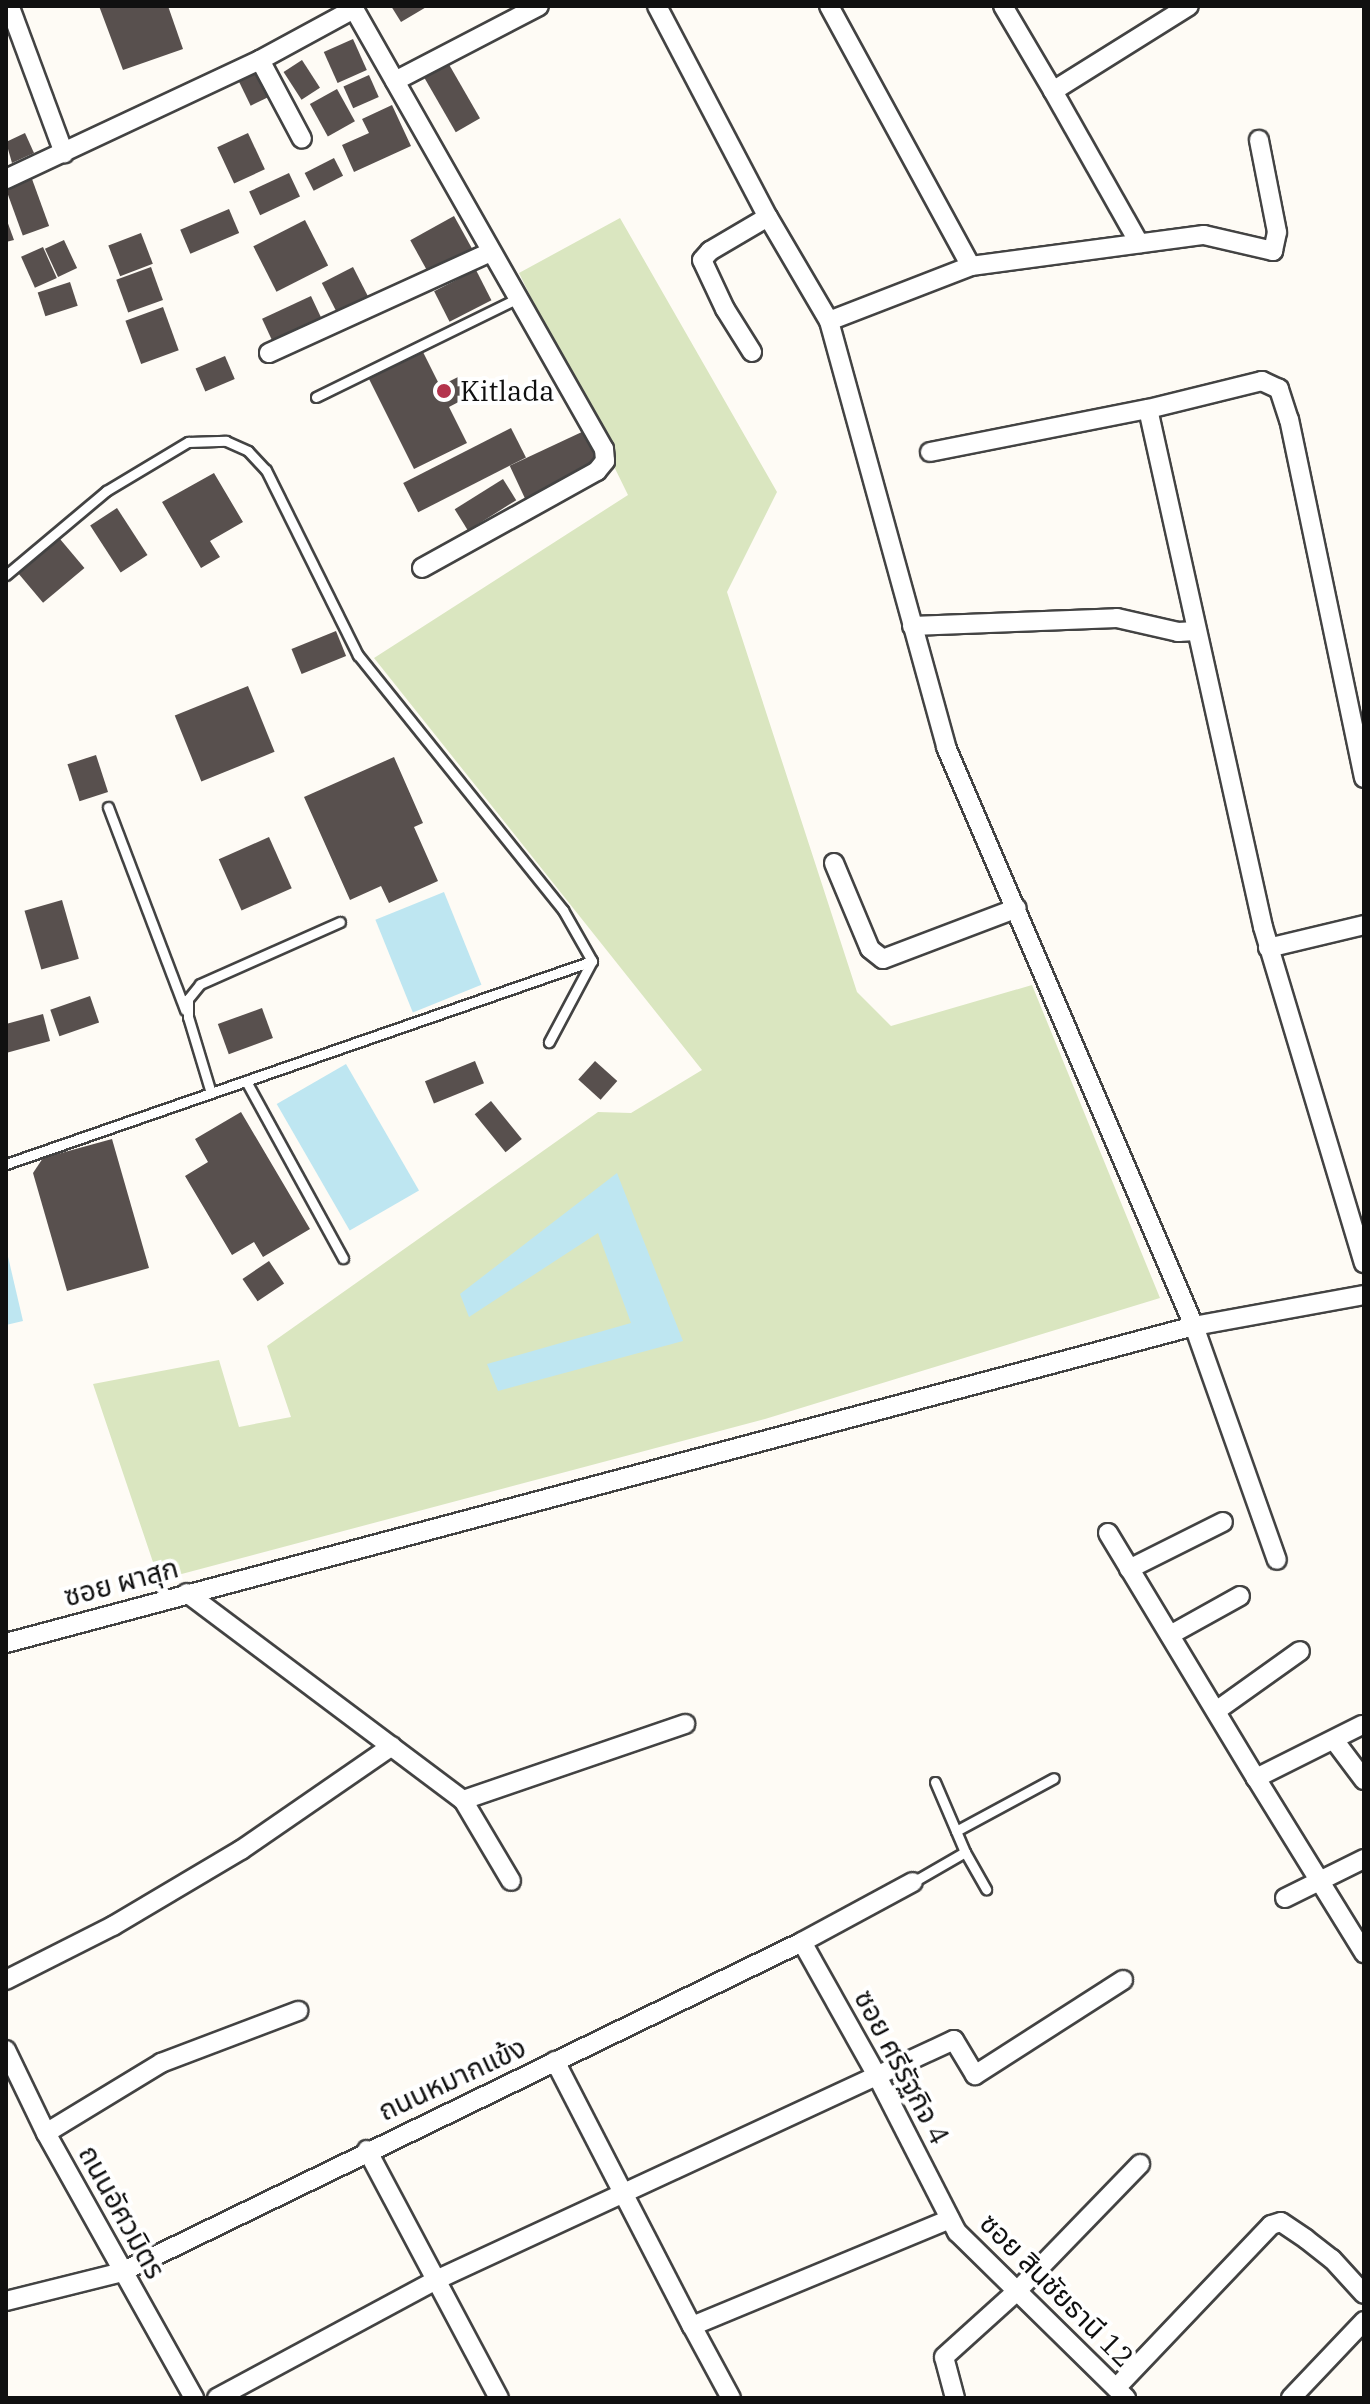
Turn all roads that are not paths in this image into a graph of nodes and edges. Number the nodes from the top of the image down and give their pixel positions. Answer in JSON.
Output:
{"nodes":[{"id":1,"x":539,"y":6,"type":"edge"},
{"id":2,"x":657,"y":6,"type":"edge"},
{"id":3,"x":829,"y":6,"type":"edge"},
{"id":4,"x":1003,"y":6,"type":"edge"},
{"id":5,"x":1189,"y":6,"type":"edge"},
{"id":6,"x":354,"y":7,"type":"edge"},
{"id":7,"x":11,"y":10,"type":"dead end"},
{"id":8,"x":260,"y":60,"type":"junction"},
{"id":9,"x":395,"y":81,"type":"junction"},
{"id":10,"x":1053,"y":91,"type":"junction"},
{"id":11,"x":302,"y":139,"type":"dead end"},
{"id":12,"x":1259,"y":140,"type":"dead end"},
{"id":13,"x":64,"y":153,"type":"junction"},
{"id":14,"x":6,"y":179,"type":"edge"},
{"id":15,"x":768,"y":217,"type":"junction"},
{"id":16,"x":1139,"y":243,"type":"junction"},
{"id":17,"x":491,"y":252,"type":"junction"},
{"id":18,"x":971,"y":266,"type":"junction"},
{"id":19,"x":518,"y":298,"type":"junction"},
{"id":20,"x":829,"y":321,"type":"junction"},
{"id":21,"x":752,"y":352,"type":"dead end"},
{"id":22,"x":269,"y":353,"type":"dead end"},
{"id":23,"x":316,"y":397,"type":"dead end"},
{"id":24,"x":1148,"y":409,"type":"junction"},
{"id":25,"x":930,"y":452,"type":"dead end"},
{"id":26,"x":422,"y":568,"type":"dead end"},
{"id":27,"x":6,"y":575,"type":"edge"},
{"id":28,"x":912,"y":626,"type":"junction"},
{"id":29,"x":1196,"y":631,"type":"junction"},
{"id":30,"x":1364,"y":778,"type":"edge"},
{"id":31,"x":108,"y":807,"type":"dead end"},
{"id":32,"x":834,"y":863,"type":"dead end"},
{"id":33,"x":1017,"y":908,"type":"junction"},
{"id":34,"x":340,"y":922,"type":"dead end"},
{"id":35,"x":1364,"y":925,"type":"edge"},
{"id":36,"x":1268,"y":948,"type":"junction"},
{"id":37,"x":592,"y":961,"type":"junction"},
{"id":38,"x":188,"y":1017,"type":"junction"},
{"id":39,"x":549,"y":1042,"type":"dead end"},
{"id":40,"x":246,"y":1081,"type":"junction"},
{"id":41,"x":211,"y":1093,"type":"junction"},
{"id":42,"x":6,"y":1164,"type":"edge"},
{"id":43,"x":343,"y":1258,"type":"dead end"},
{"id":44,"x":1364,"y":1263,"type":"edge"},
{"id":45,"x":1364,"y":1295,"type":"edge"},
{"id":46,"x":1194,"y":1326,"type":"junction"},
{"id":47,"x":1223,"y":1522,"type":"dead end"},
{"id":48,"x":1108,"y":1533,"type":"dead end"},
{"id":49,"x":1277,"y":1560,"type":"dead end"},
{"id":50,"x":1129,"y":1569,"type":"junction"},
{"id":51,"x":187,"y":1593,"type":"junction"},
{"id":52,"x":1240,"y":1596,"type":"dead end"},
{"id":53,"x":1170,"y":1635,"type":"junction"},
{"id":54,"x":6,"y":1643,"type":"edge"},
{"id":55,"x":1300,"y":1651,"type":"dead end"},
{"id":56,"x":1216,"y":1711,"type":"junction"},
{"id":57,"x":685,"y":1724,"type":"dead end"},
{"id":58,"x":1362,"y":1725,"type":"dead end"},
{"id":59,"x":1334,"y":1740,"type":"junction"},
{"id":60,"x":392,"y":1746,"type":"junction"},
{"id":61,"x":1054,"y":1778,"type":"dead end"},
{"id":62,"x":1256,"y":1778,"type":"junction"},
{"id":63,"x":1364,"y":1780,"type":"edge"},
{"id":64,"x":935,"y":1782,"type":"dead end"},
{"id":65,"x":463,"y":1800,"type":"junction"},
{"id":66,"x":956,"y":1831,"type":"junction"},
{"id":67,"x":965,"y":1852,"type":"junction"},
{"id":68,"x":1364,"y":1859,"type":"edge"},
{"id":69,"x":511,"y":1881,"type":"dead end"},
{"id":70,"x":1319,"y":1881,"type":"junction"},
{"id":71,"x":913,"y":1882,"type":"joint"},
{"id":72,"x":986,"y":1889,"type":"dead end"},
{"id":73,"x":1285,"y":1898,"type":"dead end"},
{"id":74,"x":802,"y":1942,"type":"junction"},
{"id":75,"x":1364,"y":1953,"type":"edge"},
{"id":76,"x":6,"y":1980,"type":"edge"},
{"id":77,"x":1123,"y":1980,"type":"dead end"},
{"id":78,"x":298,"y":2011,"type":"dead end"},
{"id":79,"x":7,"y":2054,"type":"edge"},
{"id":80,"x":555,"y":2061,"type":"junction"},
{"id":81,"x":876,"y":2074,"type":"junction"},
{"id":82,"x":46,"y":2133,"type":"junction"},
{"id":83,"x":367,"y":2150,"type":"junction"},
{"id":84,"x":1140,"y":2164,"type":"dead end"},
{"id":85,"x":625,"y":2194,"type":"junction"},
{"id":86,"x":950,"y":2219,"type":"junction"},
{"id":87,"x":122,"y":2272,"type":"junction"},
{"id":88,"x":434,"y":2281,"type":"junction"},
{"id":89,"x":1017,"y":2291,"type":"junction"},
{"id":90,"x":1364,"y":2294,"type":"edge"},
{"id":91,"x":6,"y":2301,"type":"edge"},
{"id":92,"x":1364,"y":2321,"type":"edge"},
{"id":93,"x":692,"y":2326,"type":"junction"},
{"id":94,"x":1121,"y":2393,"type":"edge"},
{"id":95,"x":194,"y":2398,"type":"edge"},
{"id":96,"x":217,"y":2398,"type":"edge"},
{"id":97,"x":499,"y":2398,"type":"edge"},
{"id":98,"x":731,"y":2398,"type":"edge"},
{"id":99,"x":955,"y":2398,"type":"edge"},
{"id":100,"x":1291,"y":2398,"type":"edge"}],
"edges":[{"from":1,"to":9,"type":"street"},
{"from":2,"to":15,"type":"street"},
{"from":3,"to":18,"type":"street"},
{"from":4,"to":10,"type":"street"},
{"from":5,"to":10,"type":"street"},
{"from":6,"to":8,"type":"street"},
{"from":6,"to":9,"type":"street"},
{"from":7,"to":13,"type":"street"},
{"from":8,"to":11,"type":"street"},
{"from":8,"to":13,"type":"street"},
{"from":9,"to":17,"type":"street"},
{"from":10,"to":16,"type":"street"},
{"from":12,"to":16,"type":"street"},
{"from":13,"to":14,"type":"street"},
{"from":15,"to":20,"type":"street"},
{"from":15,"to":21,"type":"street"},
{"from":16,"to":18,"type":"street"},
{"from":17,"to":19,"type":"street"},
{"from":17,"to":22,"type":"street"},
{"from":18,"to":20,"type":"street"},
{"from":19,"to":23,"type":"lane"},
{"from":19,"to":26,"type":"street"},
{"from":20,"to":28,"type":"street"},
{"from":24,"to":25,"type":"street"},
{"from":24,"to":29,"type":"street"},
{"from":24,"to":30,"type":"street"},
{"from":27,"to":37,"type":"lane"},
{"from":28,"to":29,"type":"street"},
{"from":28,"to":33,"type":"street"},
{"from":29,"to":36,"type":"street"},
{"from":31,"to":38,"type":"lane"},
{"from":32,"to":33,"type":"street"},
{"from":33,"to":46,"type":"street"},
{"from":34,"to":38,"type":"lane"},
{"from":35,"to":36,"type":"street"},
{"from":36,"to":44,"type":"street"},
{"from":37,"to":39,"type":"lane"},
{"from":37,"to":40,"type":"lane"},
{"from":38,"to":41,"type":"lane"},
{"from":40,"to":41,"type":"lane"},
{"from":40,"to":43,"type":"lane"},
{"from":41,"to":42,"type":"lane"},
{"from":45,"to":46,"type":"street","name":"ซอย ผาสุก"},
{"from":46,"to":49,"type":"street"},
{"from":46,"to":51,"type":"street","name":"ซอย ผาสุก"},
{"from":47,"to":50,"type":"street"},
{"from":48,"to":50,"type":"street"},
{"from":50,"to":53,"type":"street"},
{"from":51,"to":54,"type":"street","name":"ซอย ผาสุก"},
{"from":51,"to":60,"type":"street"},
{"from":52,"to":53,"type":"street"},
{"from":53,"to":56,"type":"street"},
{"from":55,"to":56,"type":"street"},
{"from":56,"to":62,"type":"street"},
{"from":57,"to":65,"type":"street"},
{"from":58,"to":59,"type":"street"},
{"from":59,"to":62,"type":"street"},
{"from":59,"to":63,"type":"street"},
{"from":60,"to":65,"type":"street"},
{"from":60,"to":76,"type":"street"},
{"from":61,"to":66,"type":"lane"},
{"from":62,"to":70,"type":"street"},
{"from":64,"to":66,"type":"lane"},
{"from":65,"to":69,"type":"street"},
{"from":66,"to":67,"type":"lane"},
{"from":67,"to":71,"type":"lane"},
{"from":67,"to":72,"type":"lane"},
{"from":68,"to":70,"type":"street"},
{"from":70,"to":73,"type":"street"},
{"from":70,"to":75,"type":"street"},
{"from":71,"to":74,"type":"street","name":"ถนนหมากแข้ง"},
{"from":74,"to":80,"type":"street","name":"ถนนหมากแข้ง"},
{"from":74,"to":81,"type":"street","name":"ซอย ศรีรัฐกิจ 4"},
{"from":77,"to":81,"type":"street"},
{"from":78,"to":82,"type":"street"},
{"from":79,"to":82,"type":"street","name":"ถนนอัศวมิตร"},
{"from":80,"to":83,"type":"street","name":"ถนนหมากแข้ง"},
{"from":80,"to":85,"type":"street"},
{"from":81,"to":85,"type":"street"},
{"from":81,"to":86,"type":"street","name":"ซอย ศรีรัฐกิจ 4"},
{"from":82,"to":87,"type":"street","name":"ถนนอัศวมิตร"},
{"from":83,"to":87,"type":"street","name":"ถนนหมากแข้ง"},
{"from":83,"to":88,"type":"street"},
{"from":84,"to":89,"type":"street"},
{"from":85,"to":88,"type":"street"},
{"from":85,"to":93,"type":"street"},
{"from":86,"to":89,"type":"street","name":"ซอย สินชัยธานี 12"},
{"from":86,"to":93,"type":"street"},
{"from":87,"to":91,"type":"street","name":"ถนนหมากแข้ง"},
{"from":87,"to":95,"type":"street","name":"ถนนอัศวมิตร"},
{"from":88,"to":96,"type":"street"},
{"from":88,"to":97,"type":"street"},
{"from":89,"to":94,"type":"street","name":"ซอย สินชัยธานี 12"},
{"from":89,"to":99,"type":"street"},
{"from":90,"to":94,"type":"street"},
{"from":92,"to":100,"type":"street"},
{"from":93,"to":98,"type":"street"}]}
